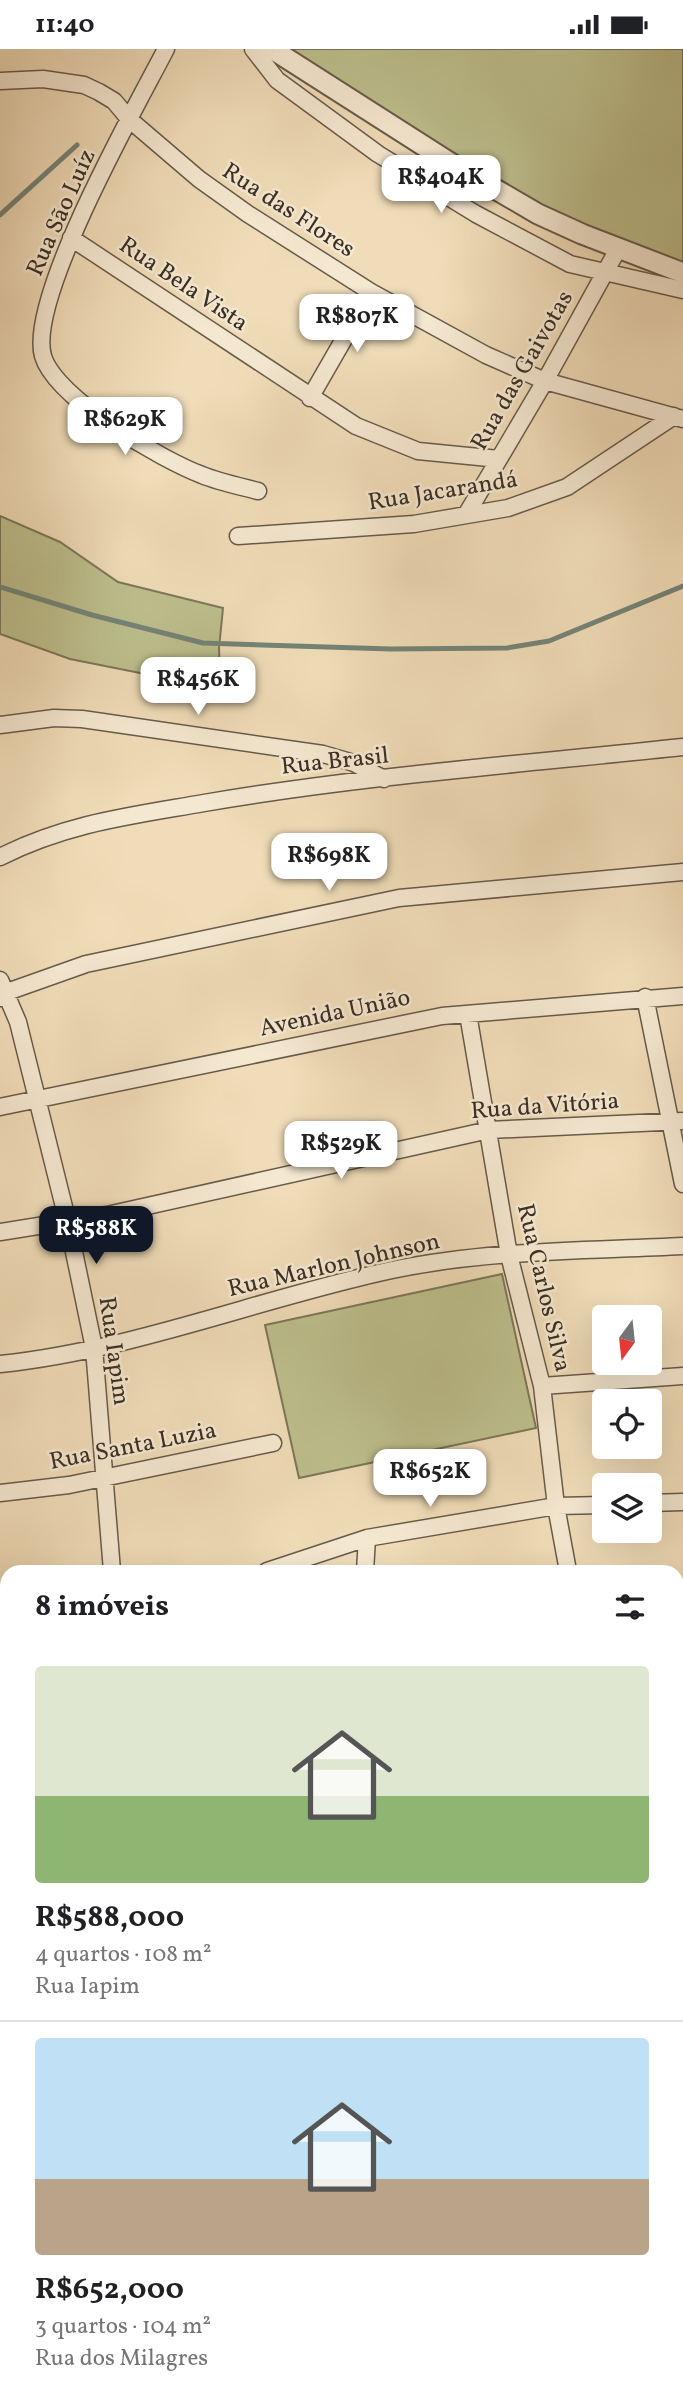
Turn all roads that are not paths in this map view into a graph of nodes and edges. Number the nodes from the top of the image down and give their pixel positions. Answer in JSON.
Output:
{"nodes":[{"id":1,"x":166,"y":49,"type":"edge"},
{"id":2,"x":253,"y":49,"type":"edge"},
{"id":3,"x":272,"y":49,"type":"edge"},
{"id":4,"x":0,"y":82,"type":"edge"},
{"id":5,"x":130,"y":120,"type":"junction"},
{"id":6,"x":71,"y":238,"type":"junction"},
{"id":7,"x":618,"y":249,"type":"junction"},
{"id":8,"x":606,"y":273,"type":"junction"},
{"id":9,"x":683,"y":273,"type":"edge"},
{"id":10,"x":683,"y":290,"type":"edge"},
{"id":11,"x":372,"y":292,"type":"junction"},
{"id":12,"x":545,"y":381,"type":"junction"},
{"id":13,"x":310,"y":398,"type":"junction"},
{"id":14,"x":679,"y":418,"type":"edge"},
{"id":15,"x":499,"y":459,"type":"junction"},
{"id":16,"x":258,"y":491,"type":"dead end"},
{"id":17,"x":466,"y":515,"type":"junction"},
{"id":18,"x":237,"y":536,"type":"dead end"},
{"id":19,"x":0,"y":725,"type":"edge"},
{"id":20,"x":683,"y":747,"type":"edge"},
{"id":21,"x":384,"y":779,"type":"junction"},
{"id":22,"x":0,"y":857,"type":"edge"},
{"id":23,"x":683,"y":872,"type":"edge"},
{"id":24,"x":2,"y":990,"type":"edge"},
{"id":25,"x":683,"y":996,"type":"edge"},
{"id":26,"x":645,"y":997,"type":"junction"},
{"id":27,"x":468,"y":1014,"type":"junction"},
{"id":28,"x":38,"y":1101,"type":"junction"},
{"id":29,"x":0,"y":1107,"type":"edge"},
{"id":30,"x":676,"y":1121,"type":"edge"},
{"id":31,"x":489,"y":1130,"type":"junction"},
{"id":32,"x":683,"y":1184,"type":"edge"},
{"id":33,"x":68,"y":1223,"type":"junction"},
{"id":34,"x":0,"y":1232,"type":"edge"},
{"id":35,"x":683,"y":1246,"type":"edge"},
{"id":36,"x":509,"y":1255,"type":"junction"},
{"id":37,"x":94,"y":1348,"type":"junction"},
{"id":38,"x":0,"y":1364,"type":"edge"},
{"id":39,"x":683,"y":1377,"type":"edge"},
{"id":40,"x":542,"y":1386,"type":"junction"},
{"id":41,"x":273,"y":1443,"type":"dead end"},
{"id":42,"x":104,"y":1478,"type":"junction"},
{"id":43,"x":0,"y":1493,"type":"edge"},
{"id":44,"x":683,"y":1502,"type":"edge"},
{"id":45,"x":662,"y":1503,"type":"edge"},
{"id":46,"x":592,"y":1505,"type":"edge"},
{"id":47,"x":556,"y":1506,"type":"junction"},
{"id":48,"x":367,"y":1538,"type":"junction"},
{"id":49,"x":111,"y":1565,"type":"edge"},
{"id":50,"x":285,"y":1565,"type":"edge"},
{"id":51,"x":365,"y":1565,"type":"edge"},
{"id":52,"x":567,"y":1565,"type":"edge"}],
"edges":[{"from":1,"to":5,"type":"street","name":"Rua São Luíz"},
{"from":2,"to":8,"type":"street"},
{"from":3,"to":7,"type":"street"},
{"from":4,"to":5,"type":"street","name":"Rua das Flores"},
{"from":5,"to":6,"type":"street","name":"Rua São Luíz"},
{"from":5,"to":11,"type":"street","name":"Rua das Flores"},
{"from":6,"to":13,"type":"street","name":"Rua Bela Vista"},
{"from":6,"to":16,"type":"street","name":"Rua São Luíz"},
{"from":7,"to":8,"type":"street","name":"Rua das Gaivotas"},
{"from":7,"to":9,"type":"street"},
{"from":8,"to":10,"type":"street"},
{"from":8,"to":12,"type":"street","name":"Rua das Gaivotas"},
{"from":11,"to":12,"type":"street","name":"Rua das Flores"},
{"from":11,"to":13,"type":"street"},
{"from":12,"to":14,"type":"street","name":"Rua das Flores"},
{"from":12,"to":15,"type":"street","name":"Rua das Gaivotas"},
{"from":13,"to":15,"type":"street","name":"Rua Bela Vista"},
{"from":14,"to":17,"type":"street","name":"Rua Jacarandá"},
{"from":15,"to":17,"type":"street","name":"Rua das Gaivotas"},
{"from":17,"to":18,"type":"street","name":"Rua Jacarandá"},
{"from":19,"to":21,"type":"street"},
{"from":20,"to":21,"type":"street","name":"Rua Brasil"},
{"from":21,"to":22,"type":"street","name":"Rua Brasil"},
{"from":23,"to":24,"type":"street"},
{"from":24,"to":28,"type":"street","name":"Rua Iapim"},
{"from":25,"to":26,"type":"street","name":"Avenida União"},
{"from":26,"to":27,"type":"street","name":"Avenida União"},
{"from":26,"to":30,"type":"street"},
{"from":27,"to":28,"type":"street","name":"Avenida União"},
{"from":27,"to":31,"type":"street","name":"Rua Carlos Silva"},
{"from":28,"to":29,"type":"street","name":"Avenida União"},
{"from":28,"to":33,"type":"street","name":"Rua Iapim"},
{"from":30,"to":31,"type":"street","name":"Rua da Vitória"},
{"from":30,"to":32,"type":"street"},
{"from":31,"to":33,"type":"street","name":"Rua da Vitória"},
{"from":31,"to":36,"type":"street","name":"Rua Carlos Silva"},
{"from":33,"to":34,"type":"street","name":"Rua da Vitória"},
{"from":33,"to":37,"type":"street","name":"Rua Iapim"},
{"from":35,"to":36,"type":"street","name":"Rua Marlon Johnson"},
{"from":36,"to":37,"type":"street","name":"Rua Marlon Johnson"},
{"from":36,"to":40,"type":"street","name":"Rua Carlos Silva"},
{"from":37,"to":38,"type":"street","name":"Rua Marlon Johnson"},
{"from":37,"to":42,"type":"street","name":"Rua Iapim"},
{"from":39,"to":40,"type":"street"},
{"from":40,"to":47,"type":"street","name":"Rua Carlos Silva"},
{"from":41,"to":42,"type":"street","name":"Rua Santa Luzia"},
{"from":42,"to":43,"type":"street","name":"Rua Santa Luzia"},
{"from":42,"to":49,"type":"street","name":"Rua Iapim"},
{"from":44,"to":45,"type":"street"},
{"from":46,"to":47,"type":"street"},
{"from":47,"to":48,"type":"street"},
{"from":47,"to":52,"type":"street","name":"Rua Carlos Silva"},
{"from":48,"to":50,"type":"street"},
{"from":48,"to":51,"type":"street"}]}
